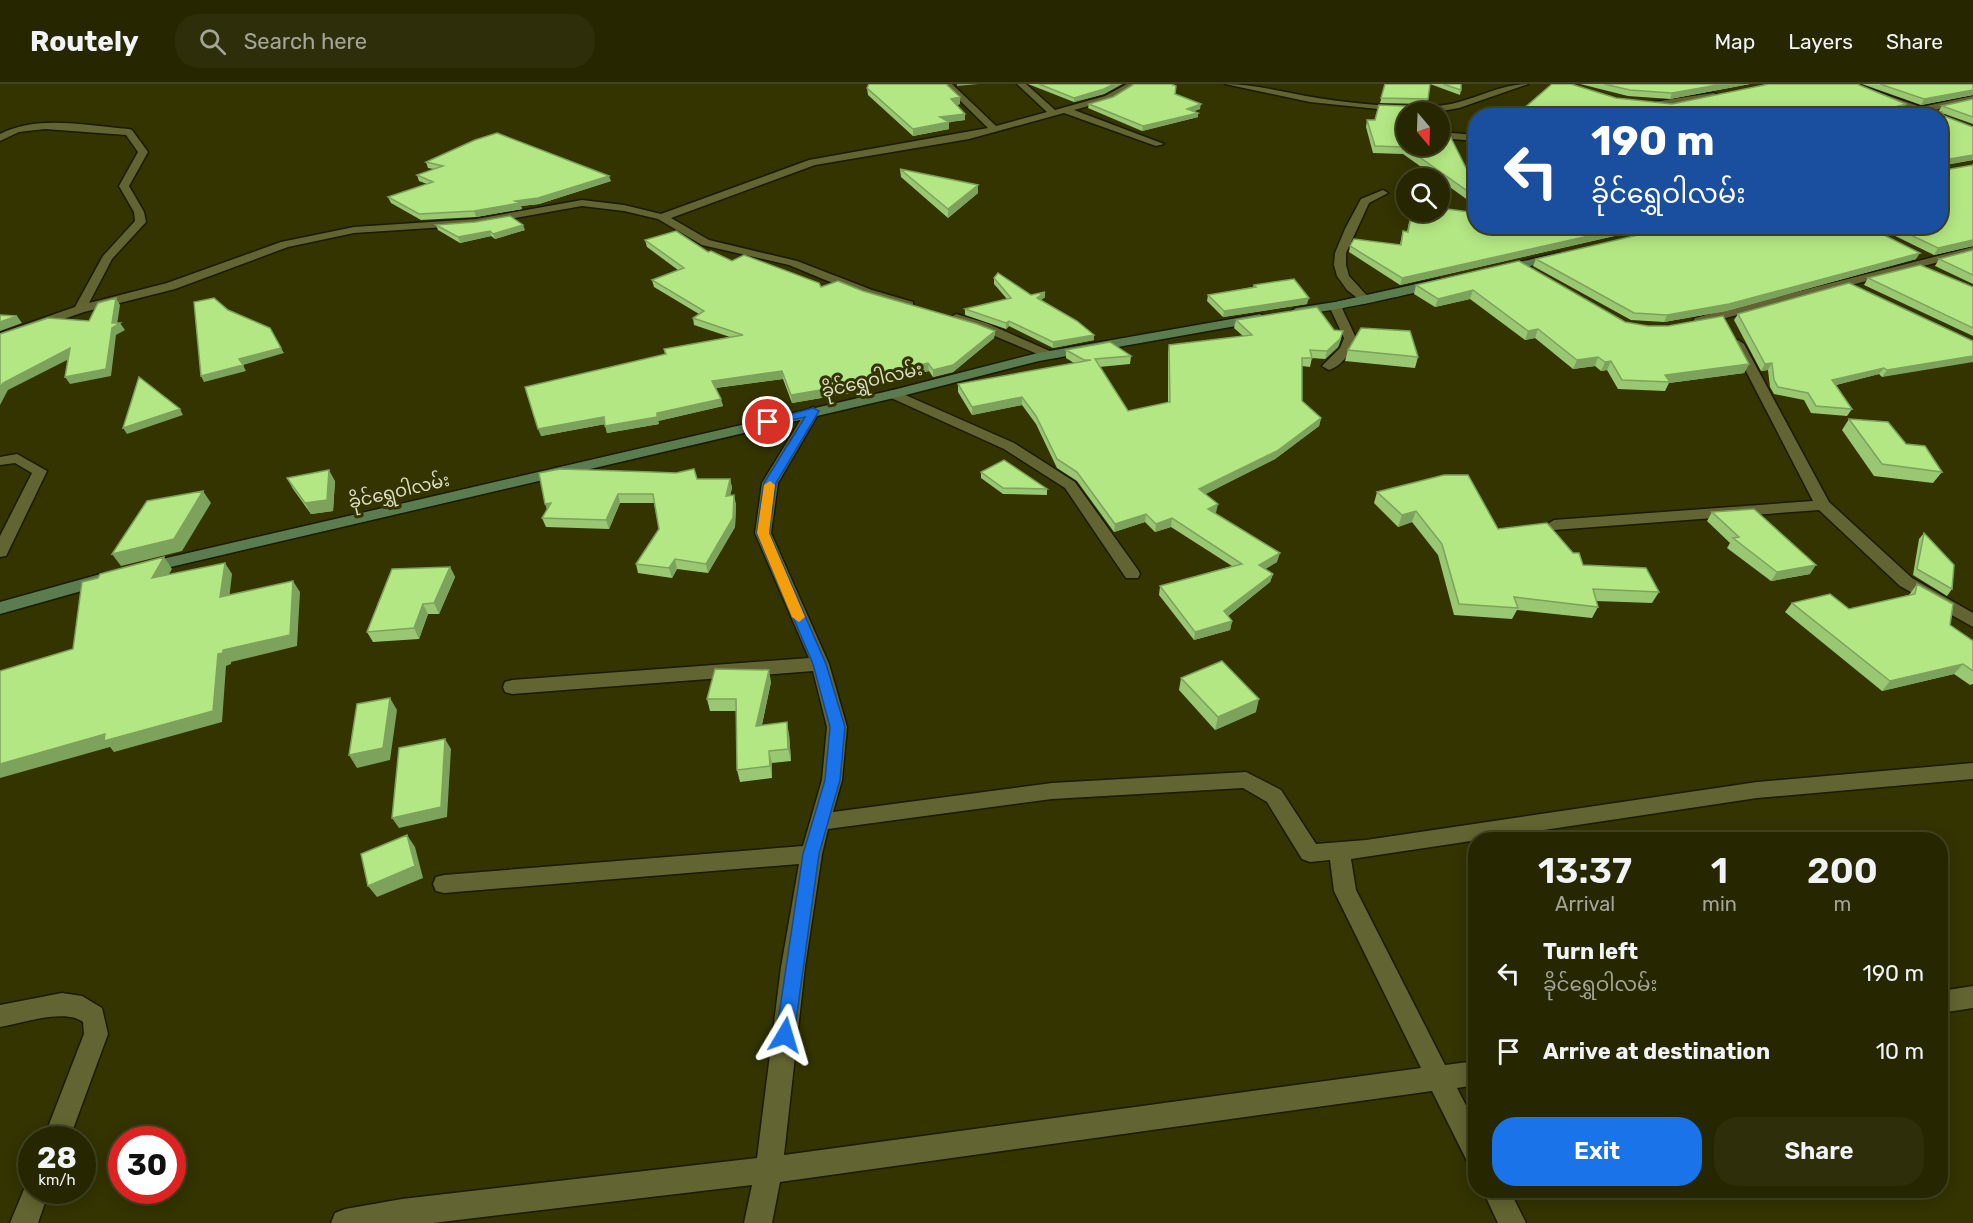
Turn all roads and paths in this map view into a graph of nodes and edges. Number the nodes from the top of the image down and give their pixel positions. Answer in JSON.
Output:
{"nodes":[{"id":1,"x":946,"y":84,"type":"edge"},
{"id":2,"x":1021,"y":84,"type":"edge"},
{"id":3,"x":1133,"y":84,"type":"edge"},
{"id":4,"x":1229,"y":84,"type":"edge"},
{"id":5,"x":1524,"y":84,"type":"edge"},
{"id":6,"x":1846,"y":84,"type":"edge"},
{"id":7,"x":1723,"y":94,"type":"edge"},
{"id":8,"x":1973,"y":99,"type":"edge"},
{"id":9,"x":1635,"y":102,"type":"edge"},
{"id":10,"x":1396,"y":107,"type":"edge"},
{"id":11,"x":1450,"y":107,"type":"edge"},
{"id":12,"x":1914,"y":108,"type":"edge"},
{"id":13,"x":1930,"y":108,"type":"edge"},
{"id":14,"x":1065,"y":110,"type":"junction"},
{"id":15,"x":1053,"y":113,"type":"junction"},
{"id":16,"x":994,"y":129,"type":"junction"},
{"id":17,"x":1450,"y":136,"type":"edge"},
{"id":18,"x":1468,"y":137,"type":"edge"},
{"id":19,"x":0,"y":138,"type":"edge"},
{"id":20,"x":1159,"y":144,"type":"dead end"},
{"id":21,"x":1383,"y":193,"type":"dead end"},
{"id":22,"x":662,"y":217,"type":"junction"},
{"id":23,"x":1973,"y":250,"type":"edge"},
{"id":24,"x":1913,"y":251,"type":"edge"},
{"id":25,"x":1575,"y":252,"type":"edge"},
{"id":26,"x":1520,"y":265,"type":"junction"},
{"id":27,"x":1935,"y":267,"type":"junction"},
{"id":28,"x":1487,"y":273,"type":"edge"},
{"id":29,"x":1538,"y":276,"type":"edge"},
{"id":30,"x":1454,"y":280,"type":"edge"},
{"id":31,"x":1847,"y":284,"type":"junction"},
{"id":32,"x":1868,"y":294,"type":"edge"},
{"id":33,"x":1365,"y":300,"type":"junction"},
{"id":34,"x":1335,"y":306,"type":"junction"},
{"id":35,"x":80,"y":309,"type":"junction"},
{"id":36,"x":925,"y":309,"type":"edge"},
{"id":37,"x":948,"y":316,"type":"edge"},
{"id":38,"x":1723,"y":316,"type":"junction"},
{"id":39,"x":1682,"y":325,"type":"edge"},
{"id":40,"x":0,"y":337,"type":"edge"},
{"id":41,"x":1052,"y":355,"type":"junction"},
{"id":42,"x":1329,"y":366,"type":"dead end"},
{"id":43,"x":894,"y":394,"type":"junction"},
{"id":44,"x":813,"y":411,"type":"junction"},
{"id":45,"x":0,"y":460,"type":"edge"},
{"id":46,"x":1823,"y":505,"type":"junction"},
{"id":47,"x":1554,"y":525,"type":"dead end"},
{"id":48,"x":0,"y":552,"type":"edge"},
{"id":49,"x":1132,"y":574,"type":"dead end"},
{"id":50,"x":0,"y":608,"type":"edge"},
{"id":51,"x":1973,"y":621,"type":"edge"},
{"id":52,"x":820,"y":664,"type":"junction"},
{"id":53,"x":512,"y":687,"type":"dead end"},
{"id":54,"x":1973,"y":771,"type":"edge"},
{"id":55,"x":821,"y":822,"type":"junction"},
{"id":56,"x":1481,"y":832,"type":"edge"},
{"id":57,"x":1468,"y":834,"type":"edge"},
{"id":58,"x":1340,"y":851,"type":"junction"},
{"id":59,"x":811,"y":854,"type":"junction"},
{"id":60,"x":444,"y":884,"type":"dead end"},
{"id":61,"x":1973,"y":997,"type":"edge"},
{"id":62,"x":1948,"y":1001,"type":"edge"},
{"id":63,"x":0,"y":1016,"type":"edge"},
{"id":64,"x":1468,"y":1074,"type":"edge"},
{"id":65,"x":1440,"y":1079,"type":"junction"},
{"id":66,"x":61,"y":1126,"type":"edge"},
{"id":67,"x":1468,"y":1136,"type":"edge"},
{"id":68,"x":769,"y":1170,"type":"junction"},
{"id":69,"x":1500,"y":1198,"type":"edge"},
{"id":70,"x":31,"y":1204,"type":"edge"},
{"id":71,"x":24,"y":1223,"type":"edge"},
{"id":72,"x":345,"y":1223,"type":"edge"},
{"id":73,"x":758,"y":1223,"type":"edge"},
{"id":74,"x":1512,"y":1223,"type":"edge"}],
"edges":[{"from":1,"to":16,"type":"street"},
{"from":2,"to":15,"type":"street"},
{"from":3,"to":14,"type":"street"},
{"from":4,"to":10,"type":"street"},
{"from":5,"to":11,"type":"street"},
{"from":6,"to":12,"type":"street"},
{"from":7,"to":9,"type":"street"},
{"from":8,"to":13,"type":"street"},
{"from":14,"to":15,"type":"street"},
{"from":14,"to":20,"type":"street"},
{"from":15,"to":16,"type":"street"},
{"from":16,"to":22,"type":"street"},
{"from":17,"to":18,"type":"street"},
{"from":19,"to":35,"type":"street"},
{"from":21,"to":33,"type":"street"},
{"from":22,"to":35,"type":"street"},
{"from":22,"to":36,"type":"street"},
{"from":23,"to":27,"type":"street"},
{"from":24,"to":27,"type":"street"},
{"from":25,"to":26,"type":"street"},
{"from":26,"to":28,"type":"street"},
{"from":26,"to":29,"type":"street"},
{"from":27,"to":31,"type":"street"},
{"from":30,"to":33,"type":"street","name":"ခိုင်ရွှေဝါလမ်း"},
{"from":31,"to":32,"type":"street"},
{"from":31,"to":38,"type":"street"},
{"from":33,"to":34,"type":"street","name":"ခိုင်ရွှေဝါလမ်း"},
{"from":34,"to":41,"type":"street","name":"ခိုင်ရွှေဝါလမ်း"},
{"from":34,"to":42,"type":"street"},
{"from":35,"to":40,"type":"street"},
{"from":37,"to":41,"type":"street"},
{"from":38,"to":39,"type":"street"},
{"from":38,"to":46,"type":"street"},
{"from":41,"to":43,"type":"street","name":"ခိုင်ရွှေဝါလမ်း"},
{"from":43,"to":44,"type":"street","name":"ခိုင်ရွှေဝါလမ်း"},
{"from":43,"to":49,"type":"street"},
{"from":44,"to":50,"type":"street","name":"ခိုင်ရွှေဝါလမ်း"},
{"from":44,"to":52,"type":"street"},
{"from":45,"to":48,"type":"street"},
{"from":46,"to":47,"type":"street"},
{"from":46,"to":51,"type":"street"},
{"from":52,"to":53,"type":"street"},
{"from":52,"to":55,"type":"street"},
{"from":54,"to":56,"type":"street"},
{"from":55,"to":58,"type":"street"},
{"from":55,"to":59,"type":"street"},
{"from":57,"to":58,"type":"street"},
{"from":58,"to":65,"type":"street"},
{"from":59,"to":60,"type":"street"},
{"from":59,"to":68,"type":"street"},
{"from":61,"to":62,"type":"street"},
{"from":63,"to":66,"type":"street"},
{"from":64,"to":65,"type":"street"},
{"from":65,"to":67,"type":"street"},
{"from":65,"to":68,"type":"street"},
{"from":68,"to":72,"type":"street"},
{"from":68,"to":73,"type":"street"},
{"from":69,"to":74,"type":"street"},
{"from":70,"to":71,"type":"street"}]}
